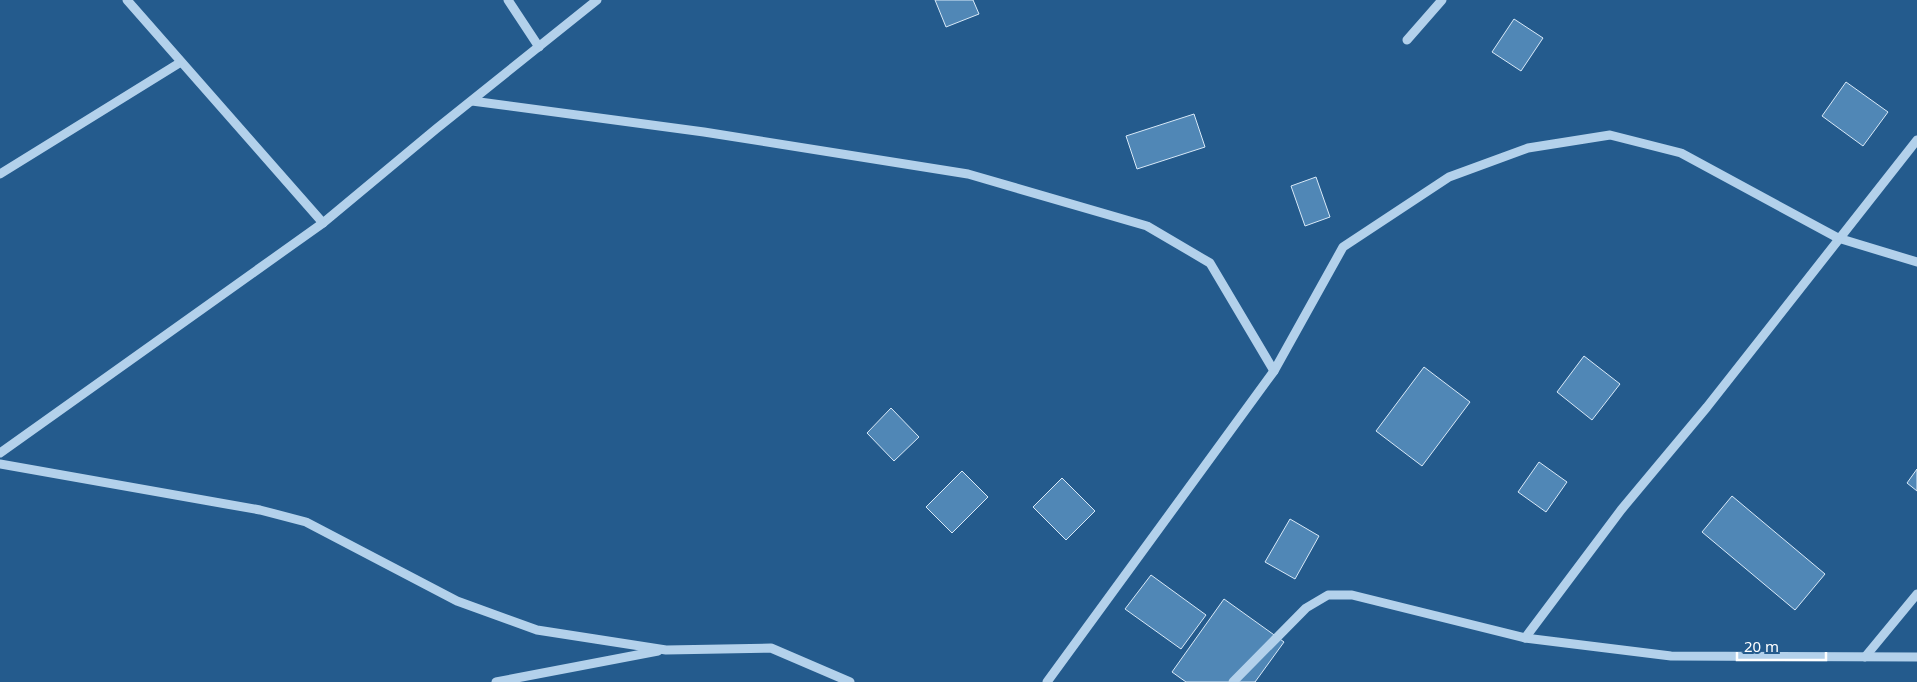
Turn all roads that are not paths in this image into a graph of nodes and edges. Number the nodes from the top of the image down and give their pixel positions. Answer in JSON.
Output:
{"nodes":[{"id":1,"x":126,"y":0,"type":"edge"},
{"id":2,"x":508,"y":0,"type":"edge"},
{"id":3,"x":597,"y":0,"type":"edge"},
{"id":4,"x":1442,"y":0,"type":"edge"},
{"id":5,"x":1407,"y":40,"type":"dead end"},
{"id":6,"x":539,"y":47,"type":"junction"},
{"id":7,"x":181,"y":62,"type":"junction"},
{"id":8,"x":472,"y":101,"type":"junction"},
{"id":9,"x":1917,"y":140,"type":"edge"},
{"id":10,"x":0,"y":174,"type":"edge"},
{"id":11,"x":323,"y":223,"type":"junction"},
{"id":12,"x":1838,"y":238,"type":"junction"},
{"id":13,"x":1917,"y":262,"type":"edge"},
{"id":14,"x":1274,"y":371,"type":"junction"},
{"id":15,"x":0,"y":453,"type":"edge"},
{"id":16,"x":0,"y":464,"type":"edge"},
{"id":17,"x":1917,"y":594,"type":"edge"},
{"id":18,"x":1525,"y":638,"type":"junction"},
{"id":19,"x":666,"y":650,"type":"junction"},
{"id":20,"x":1865,"y":657,"type":"junction"},
{"id":21,"x":1917,"y":657,"type":"edge"},
{"id":22,"x":496,"y":682,"type":"edge"},
{"id":23,"x":850,"y":682,"type":"edge"},
{"id":24,"x":1047,"y":682,"type":"edge"},
{"id":25,"x":1233,"y":682,"type":"edge"}],
"edges":[{"from":1,"to":7,"type":"street"},
{"from":2,"to":6,"type":"street"},
{"from":3,"to":6,"type":"street"},
{"from":4,"to":5,"type":"street"},
{"from":6,"to":8,"type":"street"},
{"from":7,"to":10,"type":"street"},
{"from":7,"to":11,"type":"street"},
{"from":8,"to":11,"type":"street"},
{"from":8,"to":14,"type":"street"},
{"from":9,"to":12,"type":"street"},
{"from":11,"to":15,"type":"street"},
{"from":12,"to":13,"type":"street"},
{"from":12,"to":14,"type":"street"},
{"from":12,"to":18,"type":"street"},
{"from":14,"to":24,"type":"street"},
{"from":16,"to":19,"type":"street"},
{"from":17,"to":20,"type":"street"},
{"from":18,"to":20,"type":"street"},
{"from":18,"to":25,"type":"street"},
{"from":19,"to":22,"type":"street"},
{"from":19,"to":23,"type":"street"},
{"from":20,"to":21,"type":"street"}]}
